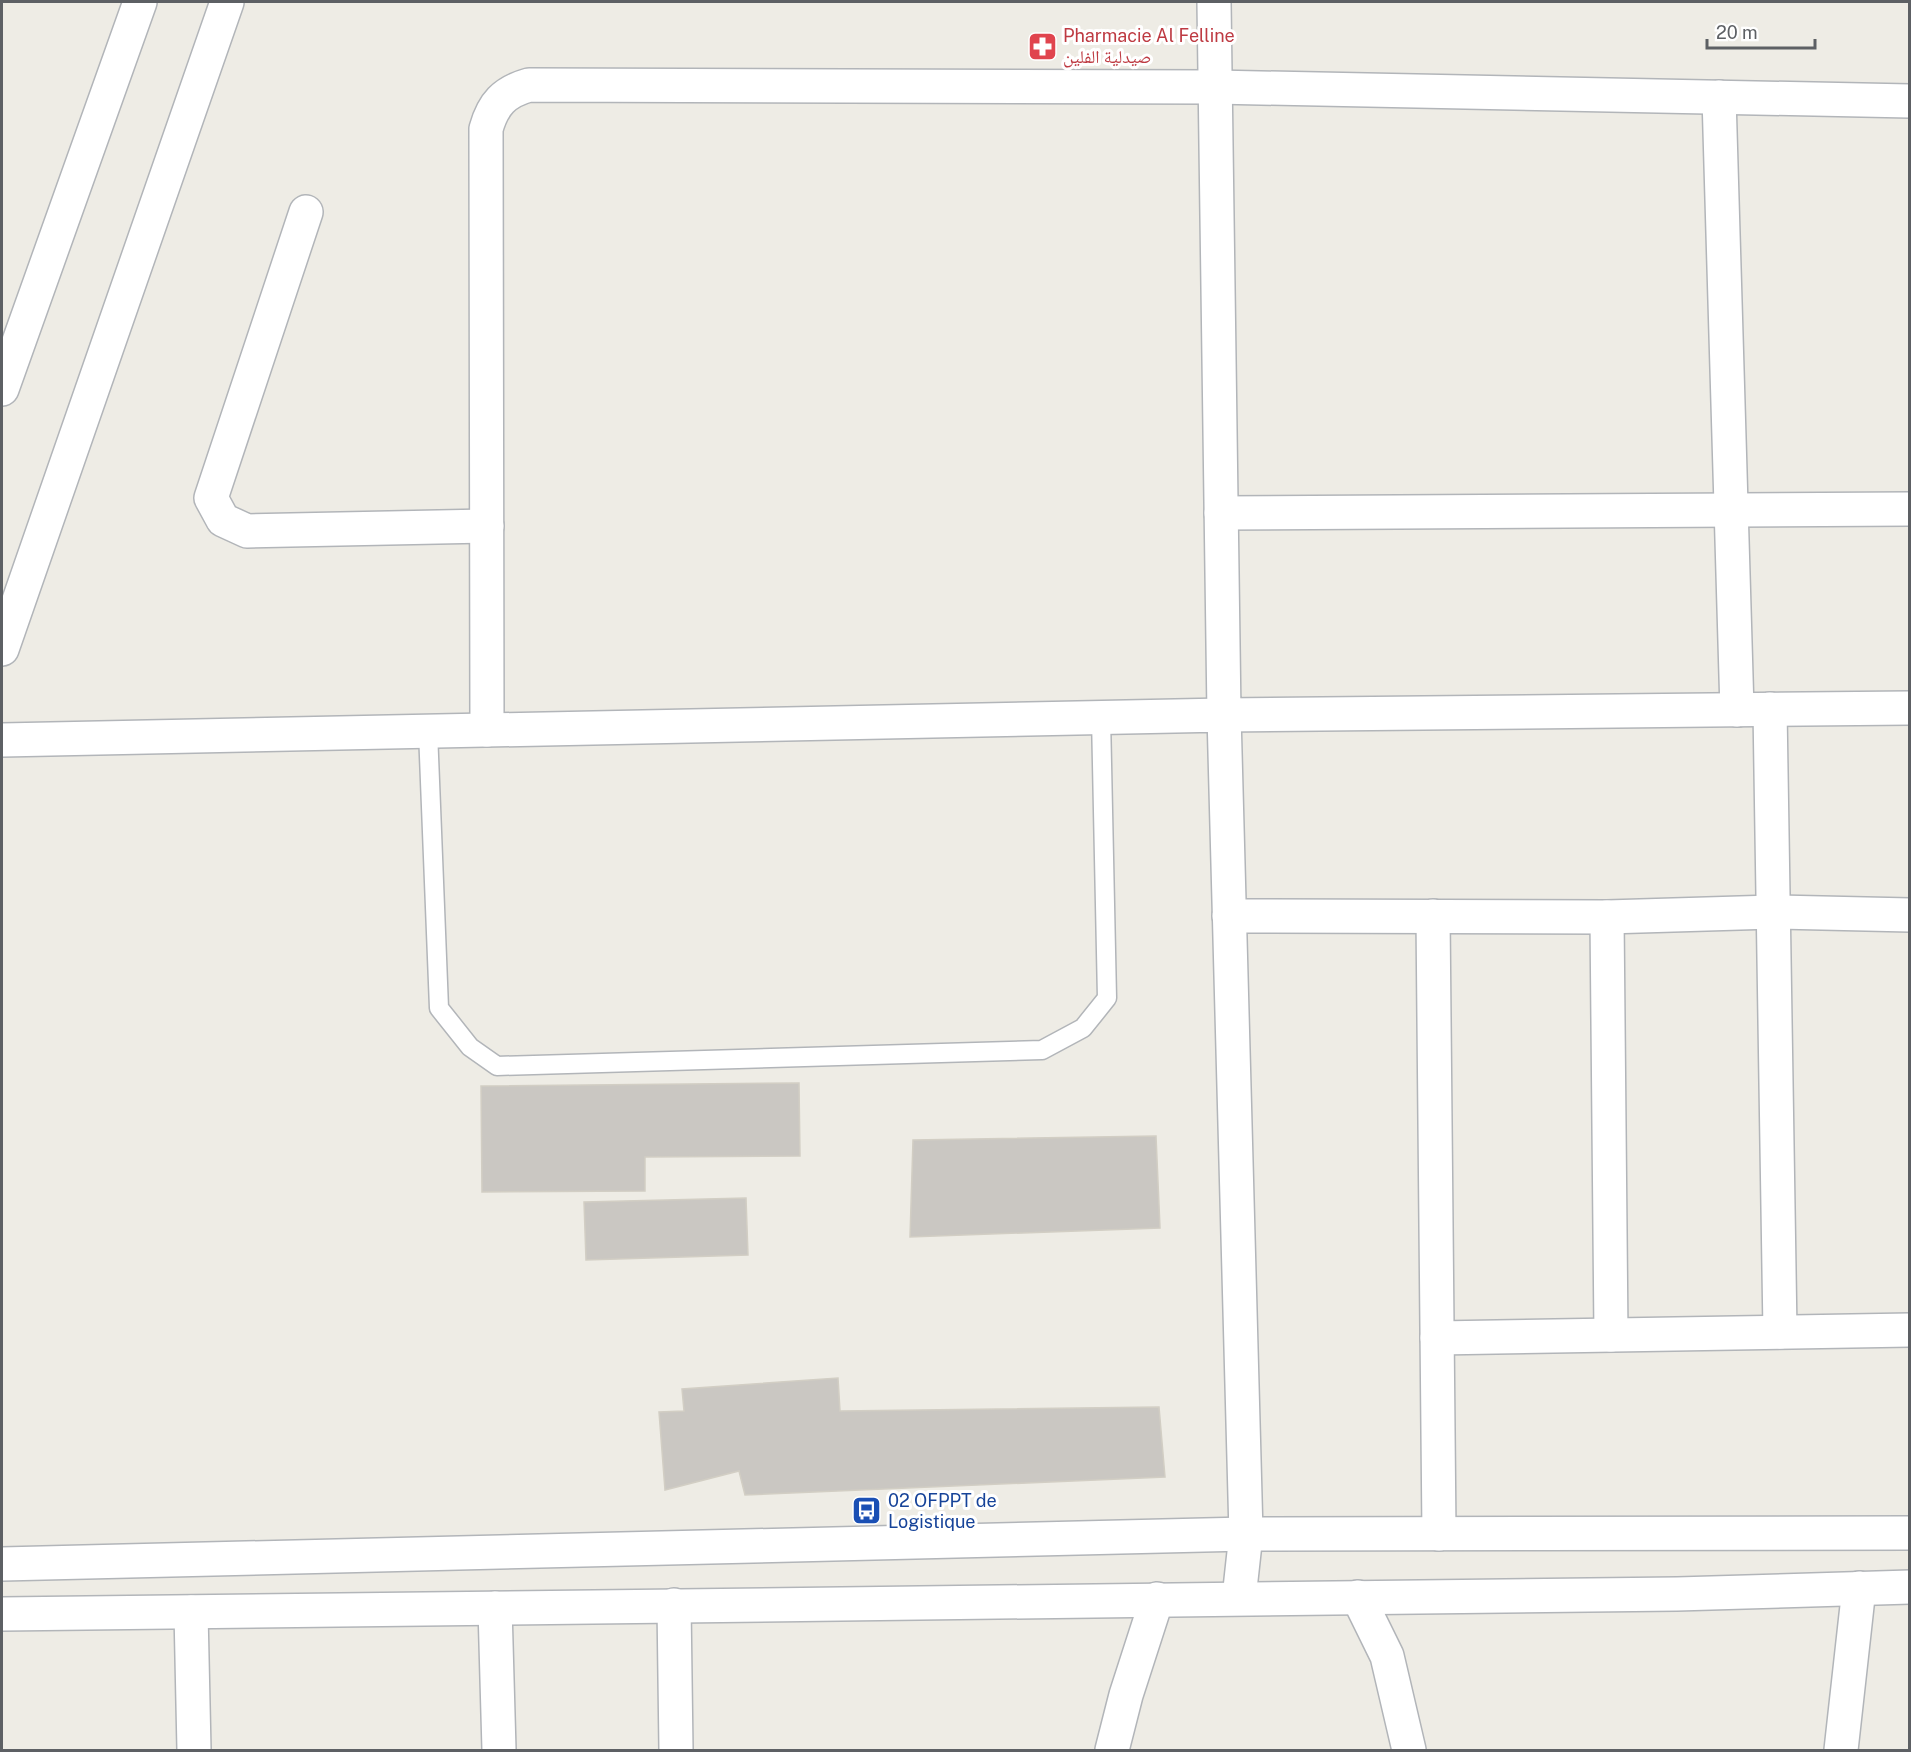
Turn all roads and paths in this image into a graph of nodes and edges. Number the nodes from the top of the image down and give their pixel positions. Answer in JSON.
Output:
{"nodes":[{"id":1,"x":140,"y":2,"type":"edge"},
{"id":2,"x":227,"y":2,"type":"edge"},
{"id":3,"x":1214,"y":2,"type":"edge"},
{"id":4,"x":1215,"y":87,"type":"junction"},
{"id":5,"x":1719,"y":97,"type":"junction"},
{"id":6,"x":1910,"y":101,"type":"edge"},
{"id":7,"x":306,"y":212,"type":"dead end"},
{"id":8,"x":2,"y":389,"type":"edge"},
{"id":9,"x":1910,"y":509,"type":"edge"},
{"id":10,"x":1731,"y":510,"type":"junction"},
{"id":11,"x":1221,"y":513,"type":"junction"},
{"id":12,"x":487,"y":526,"type":"junction"},
{"id":13,"x":2,"y":648,"type":"edge"},
{"id":14,"x":1910,"y":708,"type":"edge"},
{"id":15,"x":1770,"y":709,"type":"junction"},
{"id":16,"x":1737,"y":710,"type":"junction"},
{"id":17,"x":1224,"y":715,"type":"junction"},
{"id":18,"x":1101,"y":717,"type":"junction"},
{"id":19,"x":488,"y":730,"type":"junction"},
{"id":20,"x":428,"y":731,"type":"junction"},
{"id":21,"x":2,"y":741,"type":"edge"},
{"id":22,"x":1773,"y":912,"type":"junction"},
{"id":23,"x":1910,"y":915,"type":"edge"},
{"id":24,"x":1229,"y":916,"type":"junction"},
{"id":25,"x":1433,"y":916,"type":"junction"},
{"id":26,"x":1607,"y":917,"type":"junction"},
{"id":27,"x":1910,"y":1330,"type":"edge"},
{"id":28,"x":1780,"y":1332,"type":"junction"},
{"id":29,"x":1611,"y":1335,"type":"junction"},
{"id":30,"x":1437,"y":1338,"type":"junction"},
{"id":31,"x":1910,"y":1533,"type":"edge"},
{"id":32,"x":1246,"y":1534,"type":"junction"},
{"id":33,"x":1439,"y":1534,"type":"junction"},
{"id":34,"x":2,"y":1564,"type":"edge"},
{"id":35,"x":1910,"y":1587,"type":"edge"},
{"id":36,"x":1859,"y":1588,"type":"junction"},
{"id":37,"x":1358,"y":1597,"type":"junction"},
{"id":38,"x":1239,"y":1598,"type":"junction"},
{"id":39,"x":1157,"y":1599,"type":"junction"},
{"id":40,"x":674,"y":1605,"type":"junction"},
{"id":41,"x":495,"y":1608,"type":"junction"},
{"id":42,"x":191,"y":1612,"type":"junction"},
{"id":43,"x":2,"y":1614,"type":"edge"},
{"id":44,"x":194,"y":1750,"type":"edge"},
{"id":45,"x":499,"y":1750,"type":"edge"},
{"id":46,"x":676,"y":1750,"type":"edge"},
{"id":47,"x":1112,"y":1750,"type":"edge"},
{"id":48,"x":1409,"y":1750,"type":"edge"},
{"id":49,"x":1841,"y":1750,"type":"edge"}],
"edges":[{"from":1,"to":8,"type":"street"},
{"from":2,"to":13,"type":"street"},
{"from":3,"to":4,"type":"street"},
{"from":4,"to":5,"type":"street"},
{"from":4,"to":11,"type":"street"},
{"from":4,"to":12,"type":"street"},
{"from":5,"to":6,"type":"street"},
{"from":5,"to":10,"type":"street"},
{"from":7,"to":12,"type":"street"},
{"from":9,"to":10,"type":"street"},
{"from":10,"to":11,"type":"street"},
{"from":10,"to":16,"type":"street"},
{"from":11,"to":17,"type":"street"},
{"from":12,"to":19,"type":"street"},
{"from":14,"to":15,"type":"street"},
{"from":15,"to":16,"type":"street"},
{"from":15,"to":22,"type":"street"},
{"from":16,"to":17,"type":"street"},
{"from":17,"to":18,"type":"street"},
{"from":17,"to":24,"type":"street"},
{"from":18,"to":19,"type":"street"},
{"from":18,"to":20,"type":"lane"},
{"from":19,"to":20,"type":"street"},
{"from":20,"to":21,"type":"street"},
{"from":22,"to":23,"type":"street"},
{"from":22,"to":26,"type":"street"},
{"from":22,"to":28,"type":"street"},
{"from":24,"to":25,"type":"street"},
{"from":24,"to":32,"type":"street"},
{"from":25,"to":26,"type":"street"},
{"from":25,"to":30,"type":"street"},
{"from":26,"to":29,"type":"street"},
{"from":27,"to":28,"type":"street"},
{"from":28,"to":29,"type":"street"},
{"from":29,"to":30,"type":"street"},
{"from":30,"to":33,"type":"street"},
{"from":31,"to":33,"type":"street"},
{"from":32,"to":33,"type":"street"},
{"from":32,"to":34,"type":"street"},
{"from":32,"to":38,"type":"street"},
{"from":35,"to":36,"type":"street"},
{"from":36,"to":37,"type":"street"},
{"from":36,"to":49,"type":"street"},
{"from":37,"to":38,"type":"street"},
{"from":37,"to":48,"type":"street"},
{"from":38,"to":39,"type":"street"},
{"from":39,"to":40,"type":"street"},
{"from":39,"to":47,"type":"street"},
{"from":40,"to":41,"type":"street"},
{"from":40,"to":46,"type":"street"},
{"from":41,"to":42,"type":"street"},
{"from":41,"to":45,"type":"street"},
{"from":42,"to":43,"type":"street"},
{"from":42,"to":44,"type":"street"}]}
